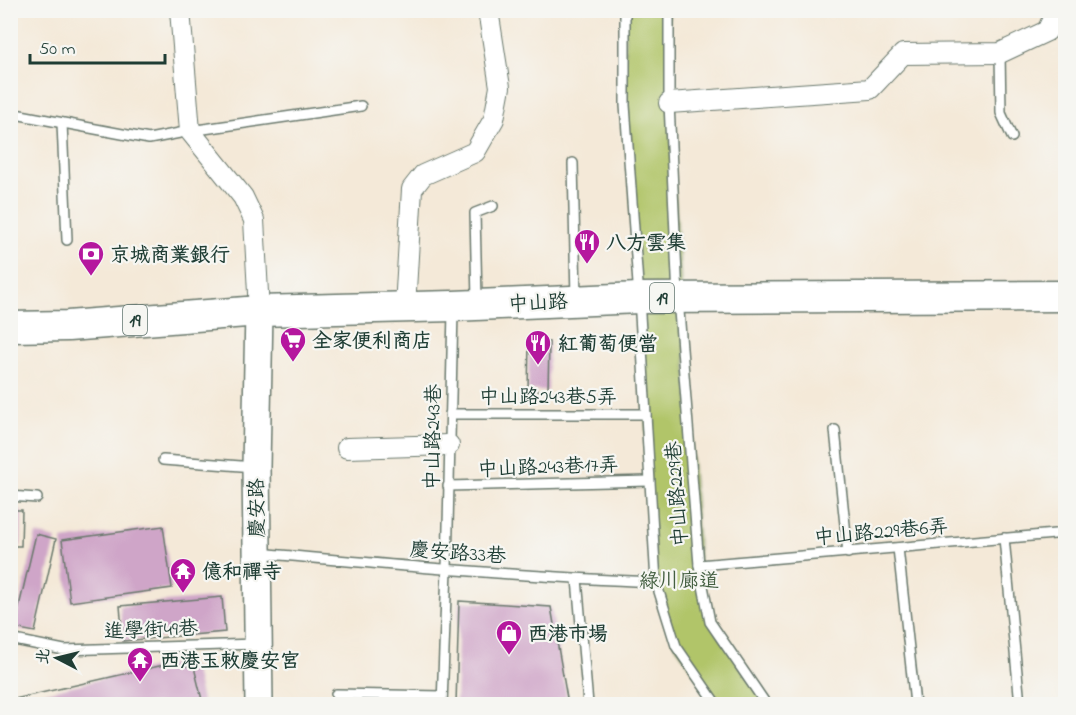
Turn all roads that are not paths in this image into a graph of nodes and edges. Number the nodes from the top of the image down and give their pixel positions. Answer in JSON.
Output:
{"nodes":[{"id":1,"x":180,"y":10,"type":"edge"},
{"id":2,"x":488,"y":10,"type":"edge"},
{"id":3,"x":625,"y":10,"type":"edge"},
{"id":4,"x":669,"y":10,"type":"edge"},
{"id":5,"x":1057,"y":10,"type":"edge"},
{"id":6,"x":1000,"y":53,"type":"junction"},
{"id":7,"x":669,"y":103,"type":"junction"},
{"id":8,"x":361,"y":106,"type":"dead end"},
{"id":9,"x":10,"y":113,"type":"edge"},
{"id":10,"x":62,"y":123,"type":"junction"},
{"id":11,"x":190,"y":131,"type":"junction"},
{"id":12,"x":1012,"y":136,"type":"dead end"},
{"id":13,"x":573,"y":163,"type":"dead end"},
{"id":14,"x":493,"y":206,"type":"dead end"},
{"id":15,"x":67,"y":240,"type":"dead end"},
{"id":16,"x":1065,"y":296,"type":"edge"},
{"id":17,"x":639,"y":298,"type":"junction"},
{"id":18,"x":678,"y":298,"type":"junction"},
{"id":19,"x":576,"y":301,"type":"junction"},
{"id":20,"x":465,"y":306,"type":"junction"},
{"id":21,"x":405,"y":307,"type":"junction"},
{"id":22,"x":259,"y":311,"type":"junction"},
{"id":23,"x":10,"y":327,"type":"edge"},
{"id":24,"x":450,"y":414,"type":"junction"},
{"id":25,"x":646,"y":414,"type":"junction"},
{"id":26,"x":835,"y":430,"type":"dead end"},
{"id":27,"x":449,"y":446,"type":"junction"},
{"id":28,"x":347,"y":448,"type":"dead end"},
{"id":29,"x":163,"y":460,"type":"dead end"},
{"id":30,"x":256,"y":467,"type":"junction"},
{"id":31,"x":649,"y":481,"type":"junction"},
{"id":32,"x":448,"y":486,"type":"junction"},
{"id":33,"x":10,"y":496,"type":"edge"},
{"id":34,"x":38,"y":498,"type":"dead end"},
{"id":35,"x":1065,"y":533,"type":"edge"},
{"id":36,"x":1004,"y":538,"type":"junction"},
{"id":37,"x":898,"y":548,"type":"junction"},
{"id":38,"x":257,"y":553,"type":"junction"},
{"id":39,"x":848,"y":553,"type":"junction"},
{"id":40,"x":699,"y":565,"type":"junction"},
{"id":41,"x":447,"y":569,"type":"junction"},
{"id":42,"x":577,"y":579,"type":"junction"},
{"id":43,"x":656,"y":582,"type":"junction"},
{"id":44,"x":10,"y":639,"type":"edge"},
{"id":45,"x":258,"y":644,"type":"junction"},
{"id":46,"x":336,"y":694,"type":"dead end"},
{"id":47,"x":442,"y":700,"type":"edge"},
{"id":48,"x":259,"y":705,"type":"edge"},
{"id":49,"x":588,"y":705,"type":"edge"},
{"id":50,"x":717,"y":705,"type":"edge"},
{"id":51,"x":766,"y":705,"type":"edge"},
{"id":52,"x":915,"y":705,"type":"edge"},
{"id":53,"x":1020,"y":705,"type":"edge"}],
"edges":[{"from":1,"to":11,"type":"street"},
{"from":2,"to":21,"type":"street"},
{"from":3,"to":17,"type":"lane"},
{"from":4,"to":7,"type":"lane","name":"中山路229巷"},
{"from":5,"to":6,"type":"street"},
{"from":6,"to":7,"type":"street"},
{"from":6,"to":12,"type":"lane"},
{"from":7,"to":18,"type":"lane","name":"中山路229巷"},
{"from":8,"to":11,"type":"lane"},
{"from":9,"to":10,"type":"lane"},
{"from":10,"to":11,"type":"lane"},
{"from":10,"to":15,"type":"lane"},
{"from":11,"to":22,"type":"street"},
{"from":13,"to":19,"type":"lane"},
{"from":14,"to":20,"type":"lane","name":"中山路243巷"},
{"from":16,"to":18,"type":"main road","name":"中山路","number":"19"},
{"from":17,"to":18,"type":"main road","name":"中山路","number":"19"},
{"from":17,"to":19,"type":"main road","name":"中山路","number":"19"},
{"from":17,"to":25,"type":"lane"},
{"from":18,"to":40,"type":"lane","name":"中山路229巷"},
{"from":19,"to":20,"type":"main road","name":"中山路","number":"19"},
{"from":20,"to":21,"type":"main road","name":"中山路","number":"19"},
{"from":20,"to":24,"type":"lane","name":"中山路243巷"},
{"from":21,"to":22,"type":"main road","name":"中山路","number":"19"},
{"from":22,"to":23,"type":"main road","name":"中山路","number":"19"},
{"from":22,"to":30,"type":"main road","name":"慶安路"},
{"from":24,"to":25,"type":"lane","name":"中山路243巷5弄"},
{"from":24,"to":27,"type":"lane","name":"中山路243巷"},
{"from":25,"to":31,"type":"lane"},
{"from":26,"to":39,"type":"lane"},
{"from":27,"to":28,"type":"street"},
{"from":27,"to":32,"type":"lane","name":"中山路243巷"},
{"from":29,"to":30,"type":"lane"},
{"from":30,"to":38,"type":"main road","name":"慶安路"},
{"from":31,"to":32,"type":"lane","name":"中山路243巷17弄"},
{"from":31,"to":43,"type":"lane"},
{"from":32,"to":41,"type":"lane","name":"中山路243巷"},
{"from":33,"to":34,"type":"lane"},
{"from":35,"to":36,"type":"lane","name":"中山路229巷6弄"},
{"from":36,"to":37,"type":"lane","name":"中山路229巷6弄"},
{"from":36,"to":53,"type":"lane"},
{"from":37,"to":39,"type":"lane","name":"中山路229巷6弄"},
{"from":37,"to":52,"type":"lane"},
{"from":38,"to":41,"type":"lane","name":"慶安路33巷"},
{"from":38,"to":45,"type":"main road","name":"慶安路"},
{"from":39,"to":40,"type":"lane","name":"中山路229巷6弄"},
{"from":40,"to":51,"type":"lane","name":"中山路229巷"},
{"from":41,"to":42,"type":"lane","name":"慶安路33巷"},
{"from":41,"to":47,"type":"lane","name":"中山路243巷"},
{"from":42,"to":43,"type":"lane","name":"慶安路33巷"},
{"from":42,"to":49,"type":"lane"},
{"from":43,"to":50,"type":"lane"},
{"from":44,"to":45,"type":"lane","name":"進學街49巷"},
{"from":45,"to":48,"type":"main road","name":"慶安路"},
{"from":46,"to":47,"type":"lane"}]}
